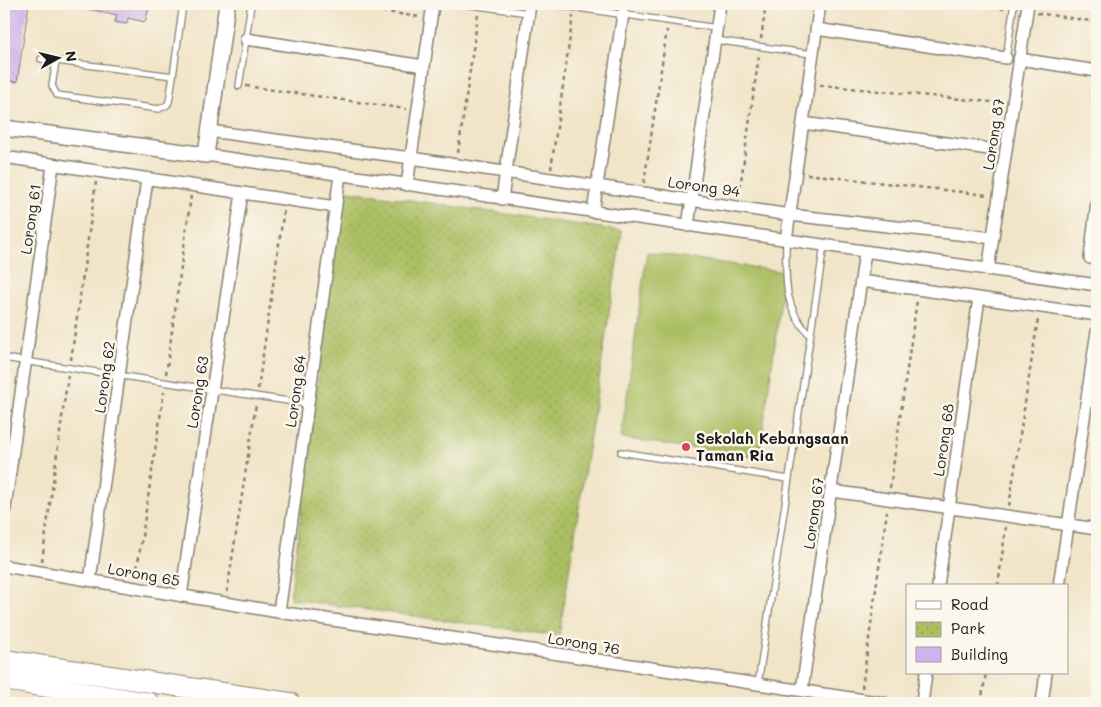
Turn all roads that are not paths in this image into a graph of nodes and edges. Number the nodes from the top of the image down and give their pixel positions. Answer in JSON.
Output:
{"nodes":[{"id":1,"x":183,"y":4,"type":"edge"},
{"id":2,"x":227,"y":4,"type":"edge"},
{"id":3,"x":251,"y":4,"type":"edge"},
{"id":4,"x":433,"y":4,"type":"edge"},
{"id":5,"x":464,"y":4,"type":"edge"},
{"id":6,"x":550,"y":4,"type":"edge"},
{"id":7,"x":720,"y":4,"type":"edge"},
{"id":8,"x":820,"y":4,"type":"edge"},
{"id":9,"x":1014,"y":4,"type":"edge"},
{"id":10,"x":1028,"y":4,"type":"edge"},
{"id":11,"x":529,"y":8,"type":"edge"},
{"id":12,"x":623,"y":14,"type":"junction"},
{"id":13,"x":816,"y":29,"type":"junction"},
{"id":14,"x":716,"y":34,"type":"junction"},
{"id":15,"x":246,"y":39,"type":"junction"},
{"id":16,"x":812,"y":54,"type":"junction"},
{"id":17,"x":1006,"y":58,"type":"joint"},
{"id":18,"x":41,"y":59,"type":"dead end"},
{"id":19,"x":1020,"y":59,"type":"junction"},
{"id":20,"x":56,"y":61,"type":"junction"},
{"id":21,"x":424,"y":66,"type":"junction"},
{"id":22,"x":1097,"y":71,"type":"edge"},
{"id":23,"x":173,"y":76,"type":"junction"},
{"id":24,"x":239,"y":86,"type":"road end"},
{"id":25,"x":803,"y":123,"type":"junction"},
{"id":26,"x":4,"y":128,"type":"edge"},
{"id":27,"x":209,"y":131,"type":"junction"},
{"id":28,"x":989,"y":149,"type":"dead end"},
{"id":29,"x":206,"y":155,"type":"junction"},
{"id":30,"x":6,"y":158,"type":"edge"},
{"id":31,"x":411,"y":158,"type":"junction"},
{"id":32,"x":53,"y":165,"type":"junction"},
{"id":33,"x":506,"y":172,"type":"junction"},
{"id":34,"x":340,"y":175,"type":"junction"},
{"id":35,"x":147,"y":179,"type":"junction"},
{"id":36,"x":407,"y":185,"type":"junction"},
{"id":37,"x":597,"y":186,"type":"junction"},
{"id":38,"x":242,"y":193,"type":"junction"},
{"id":39,"x":502,"y":198,"type":"junction"},
{"id":40,"x":692,"y":200,"type":"junction"},
{"id":41,"x":1097,"y":202,"type":"edge"},
{"id":42,"x":336,"y":207,"type":"junction"},
{"id":43,"x":593,"y":212,"type":"junction"},
{"id":44,"x":790,"y":215,"type":"junction"},
{"id":45,"x":688,"y":226,"type":"junction"},
{"id":46,"x":992,"y":238,"type":"junction"},
{"id":47,"x":786,"y":240,"type":"junction"},
{"id":48,"x":824,"y":245,"type":"junction"},
{"id":49,"x":865,"y":252,"type":"junction"},
{"id":50,"x":1090,"y":258,"type":"dead end"},
{"id":51,"x":988,"y":270,"type":"junction"},
{"id":52,"x":861,"y":281,"type":"junction"},
{"id":53,"x":1097,"y":286,"type":"edge"},
{"id":54,"x":979,"y":298,"type":"junction"},
{"id":55,"x":1097,"y":316,"type":"edge"},
{"id":56,"x":1097,"y":331,"type":"edge"},
{"id":57,"x":810,"y":335,"type":"junction"},
{"id":58,"x":4,"y":358,"type":"edge"},
{"id":59,"x":25,"y":361,"type":"junction"},
{"id":60,"x":120,"y":374,"type":"junction"},
{"id":61,"x":212,"y":389,"type":"junction"},
{"id":62,"x":308,"y":404,"type":"junction"},
{"id":63,"x":621,"y":452,"type":"dead end"},
{"id":64,"x":788,"y":479,"type":"junction"},
{"id":65,"x":832,"y":491,"type":"junction"},
{"id":66,"x":948,"y":508,"type":"junction"},
{"id":67,"x":4,"y":515,"type":"edge"},
{"id":68,"x":1068,"y":525,"type":"junction"},
{"id":69,"x":1097,"y":529,"type":"edge"},
{"id":70,"x":4,"y":566,"type":"edge"},
{"id":71,"x":90,"y":580,"type":"junction"},
{"id":72,"x":938,"y":584,"type":"edge"},
{"id":73,"x":1059,"y":584,"type":"edge"},
{"id":74,"x":181,"y":596,"type":"junction"},
{"id":75,"x":279,"y":612,"type":"junction"},
{"id":76,"x":4,"y":660,"type":"edge"},
{"id":77,"x":926,"y":674,"type":"edge"},
{"id":78,"x":1046,"y":674,"type":"edge"},
{"id":79,"x":4,"y":680,"type":"edge"},
{"id":80,"x":758,"y":684,"type":"junction"},
{"id":81,"x":802,"y":690,"type":"junction"},
{"id":82,"x":149,"y":703,"type":"edge"},
{"id":83,"x":290,"y":703,"type":"edge"},
{"id":84,"x":884,"y":703,"type":"edge"},
{"id":85,"x":922,"y":703,"type":"edge"},
{"id":86,"x":1042,"y":703,"type":"edge"}],
"edges":[{"from":1,"to":23,"type":"lane"},
{"from":2,"to":27,"type":"street"},
{"from":3,"to":15,"type":"lane"},
{"from":4,"to":21,"type":"street"},
{"from":5,"to":11,"type":"lane"},
{"from":6,"to":12,"type":"lane"},
{"from":7,"to":14,"type":"street"},
{"from":8,"to":13,"type":"street"},
{"from":9,"to":17,"type":"lane"},
{"from":10,"to":19,"type":"street","name":"Lorong 87"},
{"from":11,"to":33,"type":"street"},
{"from":12,"to":14,"type":"lane"},
{"from":12,"to":37,"type":"street"},
{"from":13,"to":16,"type":"street"},
{"from":13,"to":17,"type":"street"},
{"from":14,"to":16,"type":"lane"},
{"from":14,"to":40,"type":"street"},
{"from":15,"to":21,"type":"street"},
{"from":15,"to":24,"type":"lane"},
{"from":16,"to":25,"type":"street"},
{"from":18,"to":20,"type":"lane"},
{"from":19,"to":22,"type":"street"},
{"from":19,"to":46,"type":"street","name":"Lorong 87"},
{"from":20,"to":23,"type":"lane"},
{"from":20,"to":23,"type":"lane"},
{"from":21,"to":31,"type":"street"},
{"from":25,"to":28,"type":"street"},
{"from":25,"to":44,"type":"street"},
{"from":26,"to":29,"type":"street"},
{"from":27,"to":29,"type":"street"},
{"from":27,"to":31,"type":"street","name":"Lorong 94"},
{"from":29,"to":34,"type":"street"},
{"from":30,"to":32,"type":"street"},
{"from":31,"to":33,"type":"street","name":"Lorong 94"},
{"from":31,"to":36,"type":"street"},
{"from":32,"to":35,"type":"street"},
{"from":32,"to":59,"type":"street","name":"Lorong 61"},
{"from":33,"to":37,"type":"street","name":"Lorong 94"},
{"from":33,"to":39,"type":"street"},
{"from":34,"to":36,"type":"street"},
{"from":34,"to":42,"type":"street","name":"Lorong 64"},
{"from":35,"to":38,"type":"street"},
{"from":35,"to":60,"type":"street","name":"Lorong 62"},
{"from":36,"to":39,"type":"street"},
{"from":37,"to":40,"type":"street","name":"Lorong 94"},
{"from":37,"to":43,"type":"street"},
{"from":38,"to":42,"type":"street"},
{"from":38,"to":61,"type":"street","name":"Lorong 63"},
{"from":39,"to":43,"type":"street"},
{"from":40,"to":44,"type":"street","name":"Lorong 94"},
{"from":40,"to":45,"type":"street"},
{"from":41,"to":50,"type":"street"},
{"from":42,"to":62,"type":"street","name":"Lorong 64"},
{"from":43,"to":45,"type":"street"},
{"from":44,"to":46,"type":"street","name":"Lorong 94"},
{"from":44,"to":47,"type":"street"},
{"from":45,"to":47,"type":"street"},
{"from":46,"to":51,"type":"street","name":"Lorong 87"},
{"from":47,"to":48,"type":"street"},
{"from":47,"to":57,"type":"lane"},
{"from":48,"to":49,"type":"street"},
{"from":48,"to":57,"type":"lane"},
{"from":49,"to":51,"type":"street"},
{"from":49,"to":52,"type":"street","name":"Lorong 67"},
{"from":51,"to":53,"type":"street"},
{"from":52,"to":54,"type":"street"},
{"from":52,"to":65,"type":"street","name":"Lorong 67"},
{"from":54,"to":55,"type":"street"},
{"from":54,"to":66,"type":"street","name":"Lorong 68"},
{"from":56,"to":68,"type":"street"},
{"from":57,"to":64,"type":"lane"},
{"from":58,"to":59,"type":"lane"},
{"from":59,"to":60,"type":"lane"},
{"from":59,"to":67,"type":"street","name":"Lorong 61"},
{"from":60,"to":61,"type":"lane"},
{"from":60,"to":71,"type":"street","name":"Lorong 62"},
{"from":61,"to":62,"type":"lane"},
{"from":61,"to":74,"type":"street","name":"Lorong 63"},
{"from":62,"to":75,"type":"street","name":"Lorong 64"},
{"from":63,"to":64,"type":"lane"},
{"from":64,"to":80,"type":"lane"},
{"from":65,"to":66,"type":"street"},
{"from":65,"to":81,"type":"street","name":"Lorong 67"},
{"from":66,"to":68,"type":"street"},
{"from":66,"to":72,"type":"street","name":"Lorong 68"},
{"from":68,"to":69,"type":"street"},
{"from":68,"to":73,"type":"street"},
{"from":70,"to":71,"type":"street","name":"Lorong 65"},
{"from":71,"to":74,"type":"street","name":"Lorong 65"},
{"from":74,"to":75,"type":"street","name":"Lorong 65"},
{"from":75,"to":80,"type":"street","name":"Lorong 76"},
{"from":76,"to":83,"type":"highway"},
{"from":77,"to":85,"type":"street"},
{"from":78,"to":86,"type":"street"},
{"from":79,"to":82,"type":"highway"},
{"from":80,"to":81,"type":"street","name":"Lorong 76"},
{"from":81,"to":84,"type":"street","name":"Lorong 76"}]}
